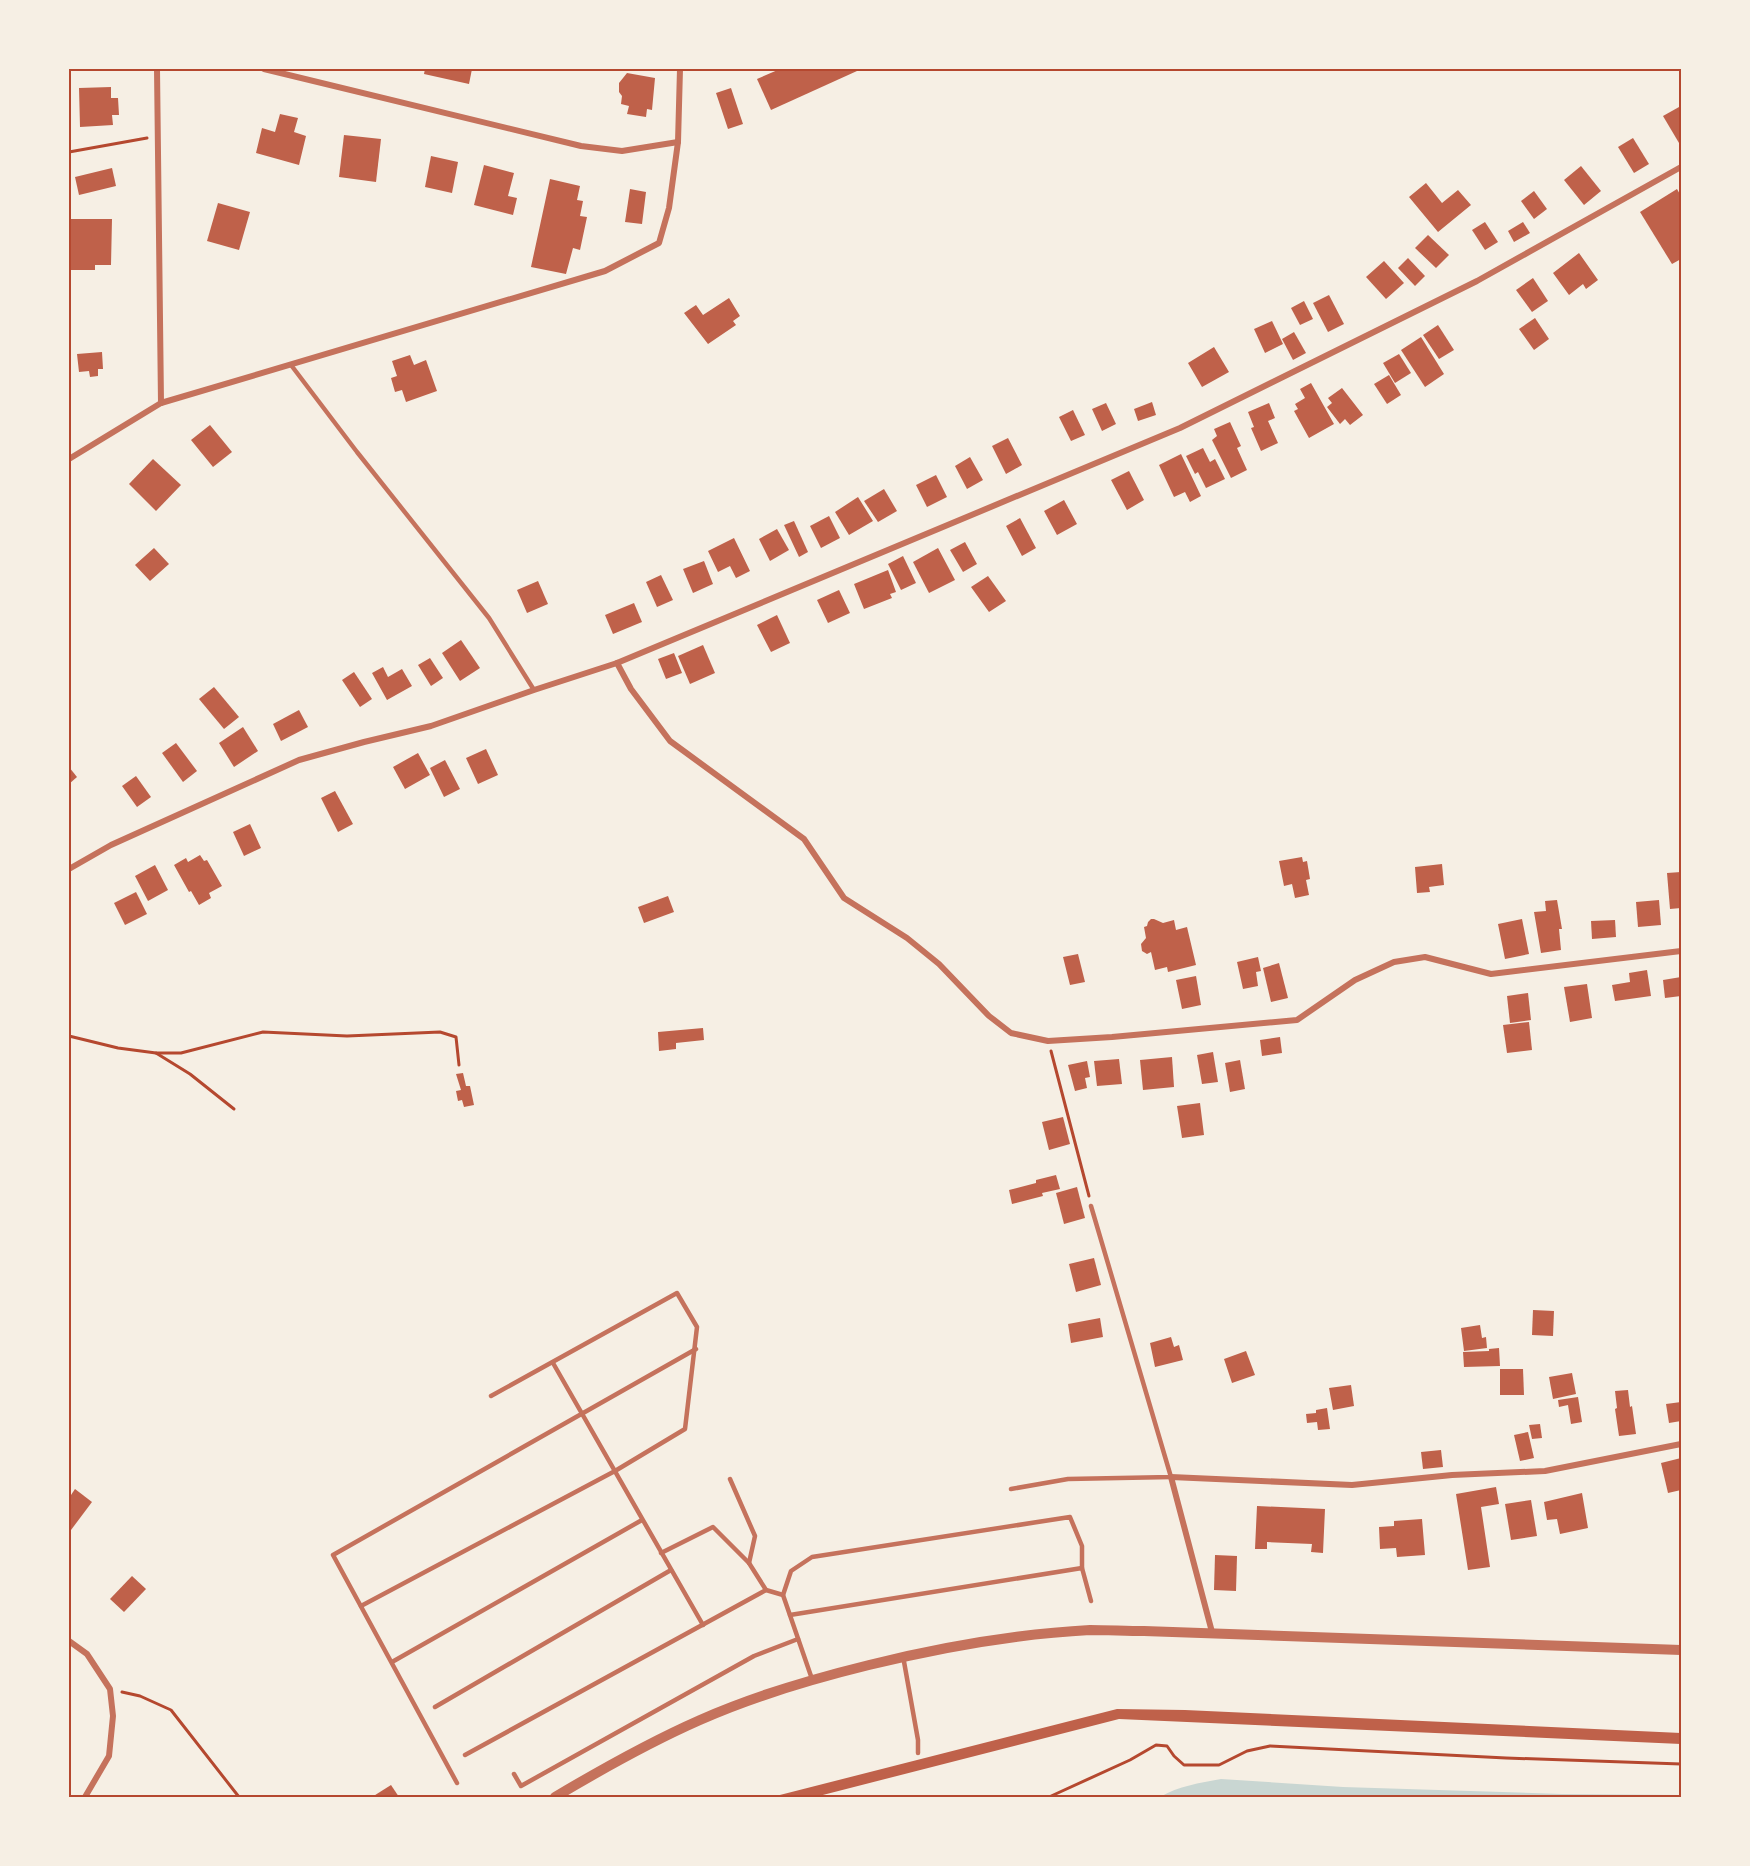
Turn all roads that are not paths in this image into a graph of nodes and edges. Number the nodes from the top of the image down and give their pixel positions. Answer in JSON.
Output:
{"nodes":[{"id":1,"x":157,"y":69,"type":"edge"},
{"id":2,"x":264,"y":69,"type":"edge"},
{"id":3,"x":680,"y":69,"type":"edge"},
{"id":4,"x":678,"y":142,"type":"junction"},
{"id":5,"x":1681,"y":167,"type":"edge"},
{"id":6,"x":291,"y":365,"type":"junction"},
{"id":7,"x":161,"y":403,"type":"junction"},
{"id":8,"x":69,"y":459,"type":"edge"},
{"id":9,"x":617,"y":663,"type":"junction"},
{"id":10,"x":534,"y":690,"type":"junction"},
{"id":11,"x":69,"y":869,"type":"edge"},
{"id":12,"x":1681,"y":951,"type":"edge"},
{"id":13,"x":1092,"y":1206,"type":"road end"},
{"id":14,"x":696,"y":1349,"type":"junction"},
{"id":15,"x":553,"y":1363,"type":"junction"},
{"id":16,"x":491,"y":1396,"type":"dead end"},
{"id":17,"x":582,"y":1413,"type":"junction"},
{"id":18,"x":1681,"y":1444,"type":"edge"},
{"id":19,"x":615,"y":1471,"type":"junction"},
{"id":20,"x":1171,"y":1477,"type":"junction"},
{"id":21,"x":730,"y":1479,"type":"dead end"},
{"id":22,"x":1011,"y":1489,"type":"dead end"},
{"id":23,"x":642,"y":1520,"type":"junction"},
{"id":24,"x":662,"y":1553,"type":"junction"},
{"id":25,"x":749,"y":1563,"type":"junction"},
{"id":26,"x":1082,"y":1568,"type":"junction"},
{"id":27,"x":672,"y":1570,"type":"junction"},
{"id":28,"x":766,"y":1590,"type":"junction"},
{"id":29,"x":783,"y":1595,"type":"junction"},
{"id":30,"x":1091,"y":1601,"type":"dead end"},
{"id":31,"x":361,"y":1606,"type":"junction"},
{"id":32,"x":790,"y":1615,"type":"junction"},
{"id":33,"x":703,"y":1625,"type":"junction"},
{"id":34,"x":1212,"y":1632,"type":"junction"},
{"id":35,"x":798,"y":1640,"type":"junction"},
{"id":36,"x":69,"y":1641,"type":"edge"},
{"id":37,"x":1681,"y":1650,"type":"edge"},
{"id":38,"x":903,"y":1656,"type":"junction"},
{"id":39,"x":392,"y":1662,"type":"junction"},
{"id":40,"x":812,"y":1679,"type":"junction"},
{"id":41,"x":435,"y":1707,"type":"dead end"},
{"id":42,"x":918,"y":1753,"type":"dead end"},
{"id":43,"x":465,"y":1755,"type":"dead end"},
{"id":44,"x":514,"y":1774,"type":"dead end"},
{"id":45,"x":457,"y":1783,"type":"dead end"},
{"id":46,"x":85,"y":1797,"type":"edge"},
{"id":47,"x":555,"y":1797,"type":"edge"}],
"edges":[{"from":1,"to":7,"type":"street"},
{"from":2,"to":4,"type":"street"},
{"from":3,"to":4,"type":"street"},
{"from":4,"to":6,"type":"street"},
{"from":5,"to":9,"type":"street"},
{"from":6,"to":7,"type":"street"},
{"from":6,"to":10,"type":"lane"},
{"from":7,"to":8,"type":"street"},
{"from":9,"to":10,"type":"street"},
{"from":9,"to":12,"type":"street"},
{"from":10,"to":11,"type":"street"},
{"from":13,"to":20,"type":"lane"},
{"from":14,"to":15,"type":"lane"},
{"from":14,"to":17,"type":"lane"},
{"from":14,"to":19,"type":"lane"},
{"from":15,"to":16,"type":"lane"},
{"from":15,"to":17,"type":"lane"},
{"from":17,"to":19,"type":"lane"},
{"from":17,"to":31,"type":"lane"},
{"from":18,"to":20,"type":"street"},
{"from":19,"to":23,"type":"lane"},
{"from":19,"to":31,"type":"lane"},
{"from":20,"to":22,"type":"lane"},
{"from":20,"to":34,"type":"street"},
{"from":21,"to":25,"type":"lane"},
{"from":23,"to":24,"type":"lane"},
{"from":23,"to":39,"type":"lane"},
{"from":24,"to":25,"type":"lane"},
{"from":24,"to":27,"type":"lane"},
{"from":25,"to":28,"type":"lane"},
{"from":26,"to":29,"type":"lane"},
{"from":26,"to":30,"type":"lane"},
{"from":26,"to":32,"type":"lane"},
{"from":27,"to":33,"type":"lane"},
{"from":27,"to":41,"type":"lane"},
{"from":28,"to":29,"type":"lane"},
{"from":28,"to":33,"type":"lane"},
{"from":29,"to":32,"type":"lane"},
{"from":31,"to":39,"type":"lane"},
{"from":32,"to":35,"type":"lane"},
{"from":33,"to":43,"type":"lane"},
{"from":34,"to":37,"type":"street"},
{"from":34,"to":38,"type":"street"},
{"from":35,"to":40,"type":"lane"},
{"from":35,"to":44,"type":"lane"},
{"from":36,"to":46,"type":"street"},
{"from":38,"to":40,"type":"street"},
{"from":38,"to":42,"type":"lane"},
{"from":39,"to":45,"type":"lane"},
{"from":40,"to":47,"type":"street"}]}
